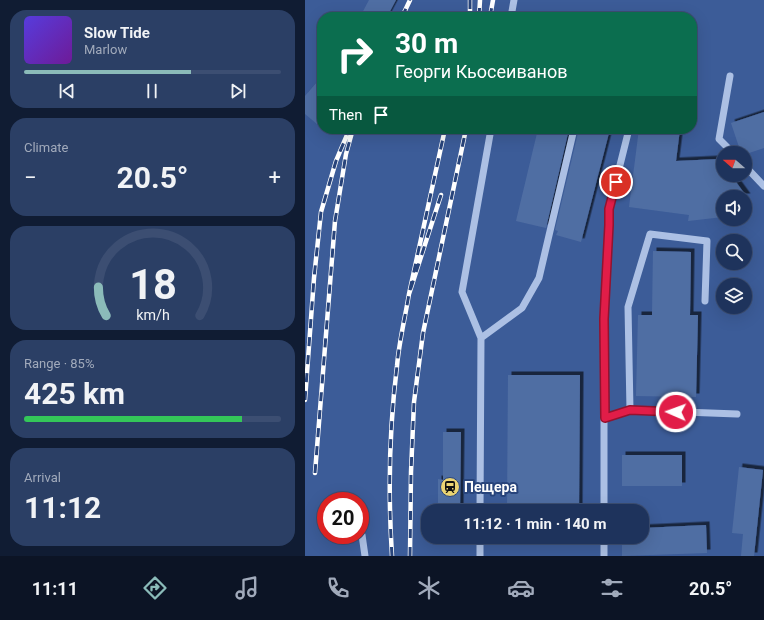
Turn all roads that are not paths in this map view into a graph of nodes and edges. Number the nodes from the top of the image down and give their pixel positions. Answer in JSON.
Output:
{"nodes":[{"id":1,"x":514,"y":0,"type":"edge"},
{"id":2,"x":512,"y":12,"type":"edge"},
{"id":3,"x":730,"y":76,"type":"dead end"},
{"id":4,"x":490,"y":134,"type":"edge"},
{"id":5,"x":573,"y":134,"type":"edge"},
{"id":6,"x":628,"y":134,"type":"edge"},
{"id":7,"x":726,"y":146,"type":"edge"},
{"id":8,"x":752,"y":173,"type":"edge"},
{"id":9,"x":764,"y":186,"type":"edge"},
{"id":10,"x":705,"y":301,"type":"dead end"},
{"id":11,"x":481,"y":338,"type":"junction"},
{"id":12,"x":630,"y":410,"type":"junction"},
{"id":13,"x":737,"y":414,"type":"dead end"},
{"id":14,"x":605,"y":418,"type":"junction"},
{"id":15,"x":480,"y":504,"type":"edge"},
{"id":16,"x":604,"y":504,"type":"edge"},
{"id":17,"x":363,"y":544,"type":"edge"},
{"id":18,"x":480,"y":544,"type":"edge"},
{"id":19,"x":604,"y":544,"type":"edge"},
{"id":20,"x":365,"y":556,"type":"edge"},
{"id":21,"x":480,"y":556,"type":"edge"},
{"id":22,"x":604,"y":556,"type":"edge"}],
"edges":[{"from":1,"to":2,"type":"street"},
{"from":3,"to":7,"type":"street"},
{"from":4,"to":11,"type":"street"},
{"from":5,"to":11,"type":"street"},
{"from":6,"to":14,"type":"street"},
{"from":8,"to":9,"type":"street"},
{"from":10,"to":12,"type":"street"},
{"from":11,"to":15,"type":"street"},
{"from":12,"to":13,"type":"street"},
{"from":12,"to":14,"type":"street"},
{"from":14,"to":16,"type":"street"},
{"from":17,"to":20,"type":"street"},
{"from":18,"to":21,"type":"street"},
{"from":19,"to":22,"type":"street"}]}
